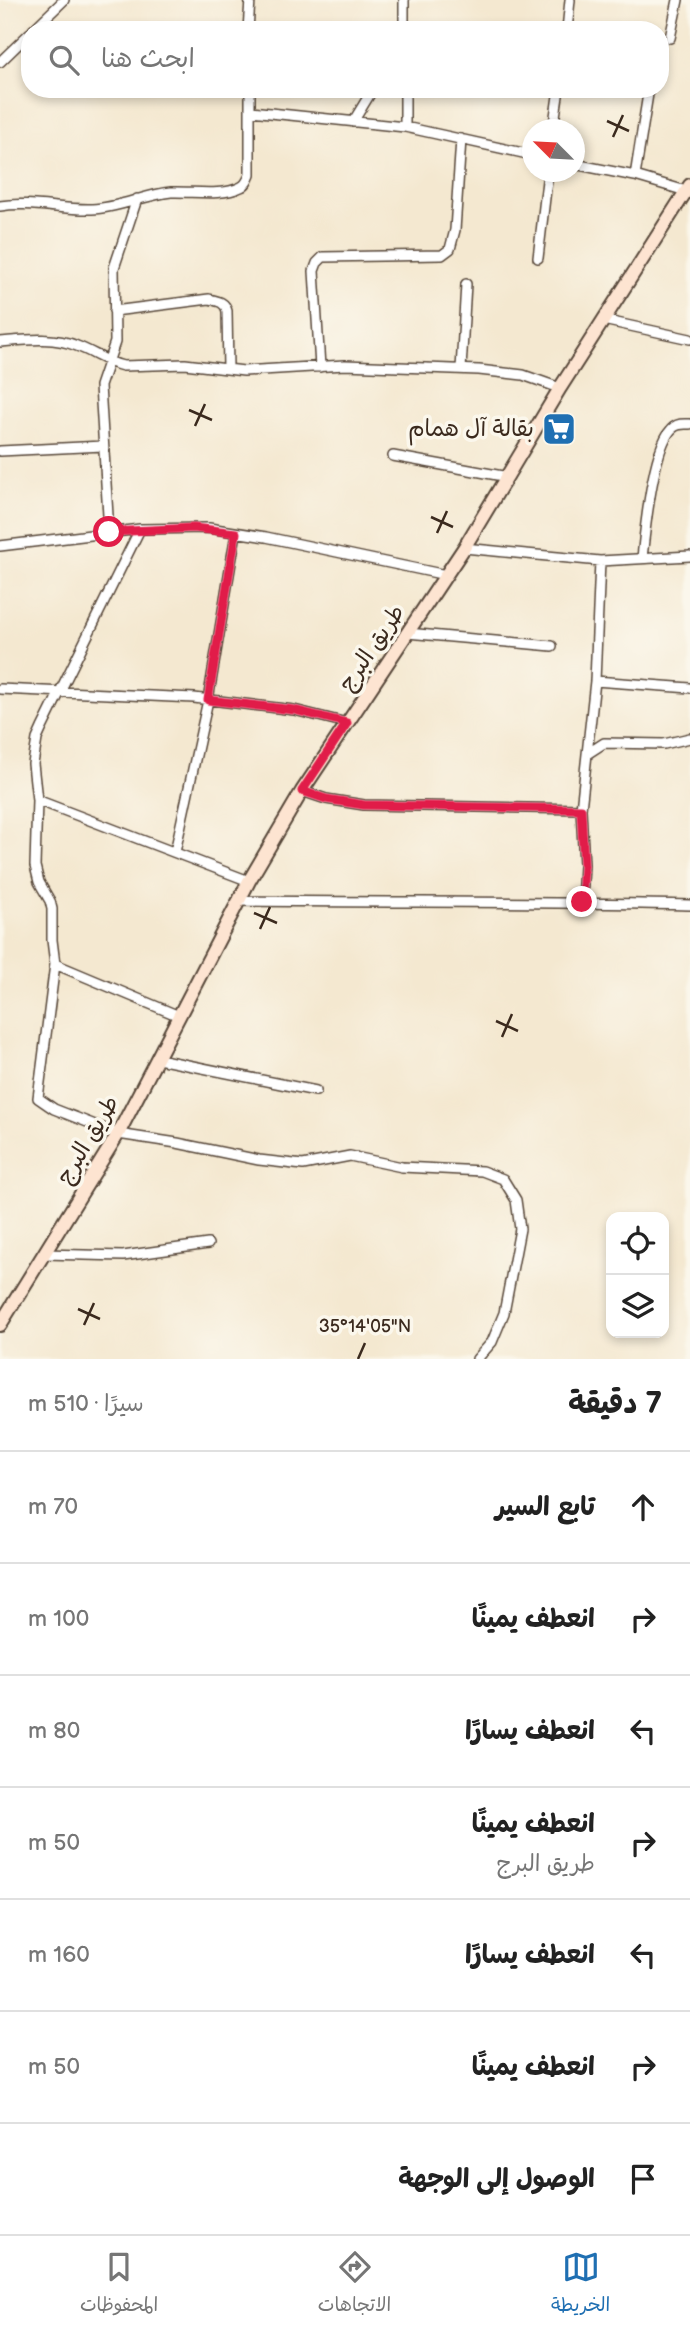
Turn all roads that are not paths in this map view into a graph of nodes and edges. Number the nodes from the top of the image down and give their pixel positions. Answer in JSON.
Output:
{"nodes":[{"id":1,"x":64,"y":0,"type":"edge"},
{"id":2,"x":250,"y":0,"type":"edge"},
{"id":3,"x":404,"y":0,"type":"edge"},
{"id":4,"x":570,"y":0,"type":"edge"},
{"id":5,"x":678,"y":0,"type":"edge"},
{"id":6,"x":42,"y":21,"type":"edge"},
{"id":7,"x":249,"y":21,"type":"edge"},
{"id":8,"x":404,"y":21,"type":"edge"},
{"id":9,"x":568,"y":21,"type":"edge"},
{"id":10,"x":670,"y":38,"type":"dead end"},
{"id":11,"x":21,"y":42,"type":"edge"},
{"id":12,"x":0,"y":62,"type":"edge"},
{"id":13,"x":250,"y":98,"type":"edge"},
{"id":14,"x":368,"y":98,"type":"edge"},
{"id":15,"x":405,"y":98,"type":"edge"},
{"id":16,"x":558,"y":98,"type":"edge"},
{"id":17,"x":647,"y":98,"type":"edge"},
{"id":18,"x":251,"y":111,"type":"junction"},
{"id":19,"x":555,"y":119,"type":"edge"},
{"id":20,"x":353,"y":122,"type":"junction"},
{"id":21,"x":405,"y":127,"type":"junction"},
{"id":22,"x":461,"y":139,"type":"junction"},
{"id":23,"x":522,"y":153,"type":"edge"},
{"id":24,"x":585,"y":166,"type":"edge"},
{"id":25,"x":635,"y":176,"type":"junction"},
{"id":26,"x":547,"y":182,"type":"edge"},
{"id":27,"x":688,"y":188,"type":"edge"},
{"id":28,"x":137,"y":199,"type":"junction"},
{"id":29,"x":0,"y":206,"type":"edge"},
{"id":30,"x":538,"y":258,"type":"dead end"},
{"id":31,"x":466,"y":284,"type":"dead end"},
{"id":32,"x":114,"y":311,"type":"junction"},
{"id":33,"x":603,"y":320,"type":"junction"},
{"id":34,"x":690,"y":339,"type":"edge"},
{"id":35,"x":0,"y":342,"type":"edge"},
{"id":36,"x":109,"y":362,"type":"junction"},
{"id":37,"x":320,"y":367,"type":"junction"},
{"id":38,"x":228,"y":369,"type":"junction"},
{"id":39,"x":461,"y":369,"type":"junction"},
{"id":40,"x":560,"y":388,"type":"junction"},
{"id":41,"x":690,"y":424,"type":"edge"},
{"id":42,"x":103,"y":446,"type":"junction"},
{"id":43,"x":0,"y":451,"type":"edge"},
{"id":44,"x":393,"y":456,"type":"dead end"},
{"id":45,"x":508,"y":477,"type":"junction"},
{"id":46,"x":140,"y":529,"type":"junction"},
{"id":47,"x":109,"y":532,"type":"junction"},
{"id":48,"x":236,"y":533,"type":"junction"},
{"id":49,"x":0,"y":546,"type":"edge"},
{"id":50,"x":464,"y":548,"type":"junction"},
{"id":51,"x":690,"y":556,"type":"edge"},
{"id":52,"x":642,"y":558,"type":"junction"},
{"id":53,"x":600,"y":561,"type":"junction"},
{"id":54,"x":446,"y":575,"type":"junction"},
{"id":55,"x":407,"y":633,"type":"junction"},
{"id":56,"x":552,"y":646,"type":"dead end"},
{"id":57,"x":596,"y":681,"type":"junction"},
{"id":58,"x":0,"y":682,"type":"edge"},
{"id":59,"x":690,"y":688,"type":"edge"},
{"id":60,"x":0,"y":689,"type":"edge"},
{"id":61,"x":62,"y":691,"type":"junction"},
{"id":62,"x":208,"y":700,"type":"junction"},
{"id":63,"x":347,"y":723,"type":"junction"},
{"id":64,"x":690,"y":737,"type":"edge"},
{"id":65,"x":587,"y":754,"type":"junction"},
{"id":66,"x":302,"y":791,"type":"junction"},
{"id":67,"x":37,"y":800,"type":"junction"},
{"id":68,"x":581,"y":809,"type":"junction"},
{"id":69,"x":175,"y":852,"type":"junction"},
{"id":70,"x":249,"y":881,"type":"junction"},
{"id":71,"x":239,"y":901,"type":"junction"},
{"id":72,"x":582,"y":902,"type":"junction"},
{"id":73,"x":690,"y":905,"type":"edge"},
{"id":74,"x":55,"y":964,"type":"junction"},
{"id":75,"x":179,"y":1016,"type":"junction"},
{"id":76,"x":158,"y":1059,"type":"junction"},
{"id":77,"x":316,"y":1091,"type":"dead end"},
{"id":78,"x":118,"y":1134,"type":"junction"},
{"id":79,"x":208,"y":1244,"type":"dead end"},
{"id":80,"x":44,"y":1254,"type":"junction"},
{"id":81,"x":0,"y":1325,"type":"edge"},
{"id":82,"x":477,"y":1359,"type":"edge"}],
"edges":[{"from":1,"to":6,"type":"street"},
{"from":2,"to":7,"type":"street"},
{"from":3,"to":8,"type":"street"},
{"from":4,"to":9,"type":"street"},
{"from":5,"to":10,"type":"street"},
{"from":11,"to":12,"type":"street"},
{"from":13,"to":18,"type":"street"},
{"from":14,"to":20,"type":"street"},
{"from":15,"to":21,"type":"street"},
{"from":16,"to":19,"type":"street"},
{"from":17,"to":25,"type":"street"},
{"from":18,"to":20,"type":"street"},
{"from":18,"to":28,"type":"street"},
{"from":20,"to":21,"type":"street"},
{"from":21,"to":22,"type":"street"},
{"from":22,"to":23,"type":"street"},
{"from":22,"to":37,"type":"street"},
{"from":24,"to":25,"type":"street"},
{"from":25,"to":27,"type":"street"},
{"from":26,"to":30,"type":"street"},
{"from":27,"to":33,"type":"street","name":"طريق البرج"},
{"from":28,"to":29,"type":"street"},
{"from":28,"to":32,"type":"street"},
{"from":31,"to":39,"type":"street"},
{"from":32,"to":36,"type":"street"},
{"from":32,"to":38,"type":"street"},
{"from":33,"to":34,"type":"street"},
{"from":33,"to":40,"type":"street","name":"طريق البرج"},
{"from":35,"to":36,"type":"street"},
{"from":36,"to":38,"type":"street"},
{"from":36,"to":42,"type":"street"},
{"from":37,"to":38,"type":"street"},
{"from":37,"to":39,"type":"street"},
{"from":39,"to":40,"type":"street"},
{"from":40,"to":45,"type":"street","name":"طريق البرج"},
{"from":41,"to":52,"type":"street"},
{"from":42,"to":43,"type":"street"},
{"from":42,"to":47,"type":"street"},
{"from":44,"to":45,"type":"street"},
{"from":45,"to":50,"type":"street","name":"طريق البرج"},
{"from":46,"to":47,"type":"street"},
{"from":46,"to":48,"type":"street"},
{"from":46,"to":61,"type":"street"},
{"from":47,"to":49,"type":"street"},
{"from":48,"to":54,"type":"street"},
{"from":48,"to":62,"type":"street"},
{"from":50,"to":53,"type":"street"},
{"from":50,"to":54,"type":"street","name":"طريق البرج"},
{"from":51,"to":52,"type":"street"},
{"from":52,"to":53,"type":"street"},
{"from":53,"to":57,"type":"street"},
{"from":54,"to":55,"type":"street","name":"طريق البرج"},
{"from":55,"to":56,"type":"street"},
{"from":55,"to":63,"type":"street","name":"طريق البرج"},
{"from":57,"to":59,"type":"street"},
{"from":57,"to":65,"type":"street"},
{"from":58,"to":60,"type":"street"},
{"from":60,"to":61,"type":"street"},
{"from":61,"to":62,"type":"street"},
{"from":61,"to":67,"type":"street"},
{"from":62,"to":63,"type":"street"},
{"from":62,"to":69,"type":"street"},
{"from":63,"to":66,"type":"street","name":"طريق البرج"},
{"from":64,"to":65,"type":"street"},
{"from":65,"to":68,"type":"street"},
{"from":66,"to":68,"type":"street"},
{"from":66,"to":70,"type":"street","name":"طريق البرج"},
{"from":67,"to":69,"type":"street"},
{"from":67,"to":74,"type":"street"},
{"from":68,"to":72,"type":"street"},
{"from":69,"to":70,"type":"street"},
{"from":70,"to":71,"type":"street","name":"طريق البرج"},
{"from":71,"to":72,"type":"street"},
{"from":71,"to":75,"type":"street","name":"طريق البرج"},
{"from":72,"to":73,"type":"street"},
{"from":74,"to":75,"type":"street"},
{"from":74,"to":78,"type":"street"},
{"from":75,"to":76,"type":"street","name":"طريق البرج"},
{"from":76,"to":77,"type":"street"},
{"from":76,"to":78,"type":"street","name":"طريق البرج"},
{"from":78,"to":80,"type":"street","name":"طريق البرج"},
{"from":78,"to":82,"type":"street"},
{"from":79,"to":80,"type":"street"},
{"from":80,"to":81,"type":"street","name":"طريق البرج"}]}
